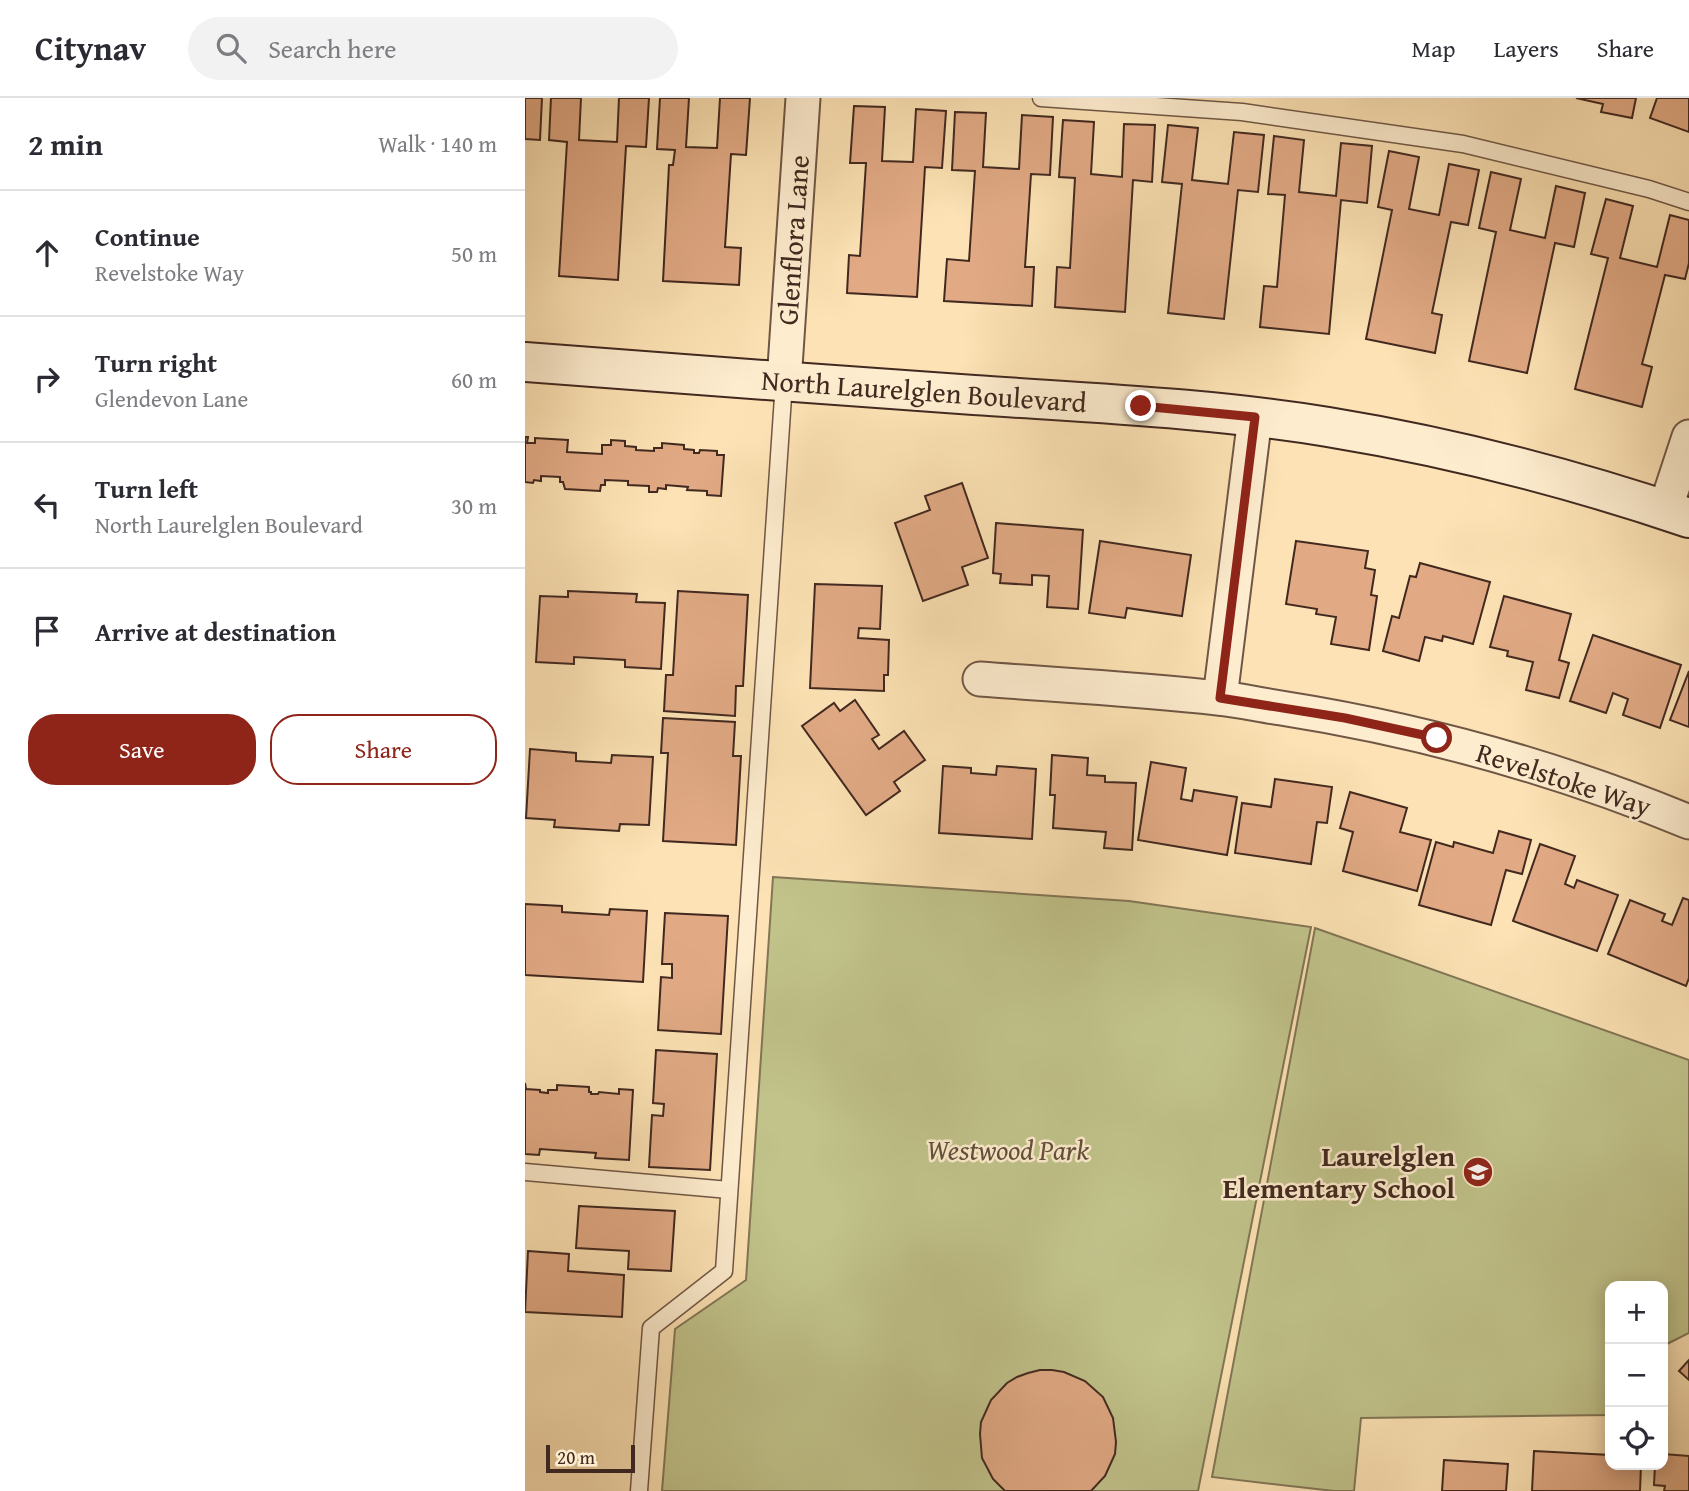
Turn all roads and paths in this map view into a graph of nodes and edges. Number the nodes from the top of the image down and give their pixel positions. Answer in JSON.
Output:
{"nodes":[{"id":1,"x":803,"y":98,"type":"edge"},
{"id":2,"x":1041,"y":98,"type":"edge"},
{"id":3,"x":1689,"y":202,"type":"edge"},
{"id":4,"x":525,"y":362,"type":"edge"},
{"id":5,"x":784,"y":382,"type":"junction"},
{"id":6,"x":1255,"y":417,"type":"junction"},
{"id":7,"x":1689,"y":437,"type":"edge"},
{"id":8,"x":1677,"y":514,"type":"edge"},
{"id":9,"x":980,"y":679,"type":"dead end"},
{"id":10,"x":1220,"y":698,"type":"junction"},
{"id":11,"x":1689,"y":822,"type":"edge"},
{"id":12,"x":525,"y":1172,"type":"edge"},
{"id":13,"x":729,"y":1189,"type":"junction"},
{"id":14,"x":639,"y":1491,"type":"edge"}],
"edges":[{"from":1,"to":5,"type":"street","name":"Glenflora Lane"},
{"from":2,"to":3,"type":"lane"},
{"from":4,"to":5,"type":"street","name":"North Laurelglen Boulevard"},
{"from":5,"to":6,"type":"street","name":"North Laurelglen Boulevard"},
{"from":5,"to":13,"type":"lane"},
{"from":6,"to":8,"type":"street","name":"North Laurelglen Boulevard"},
{"from":6,"to":10,"type":"street"},
{"from":7,"to":8,"type":"street"},
{"from":9,"to":10,"type":"street","name":"Revelstoke Way"},
{"from":10,"to":11,"type":"street","name":"Revelstoke Way"},
{"from":12,"to":13,"type":"lane"},
{"from":13,"to":14,"type":"lane"}]}
